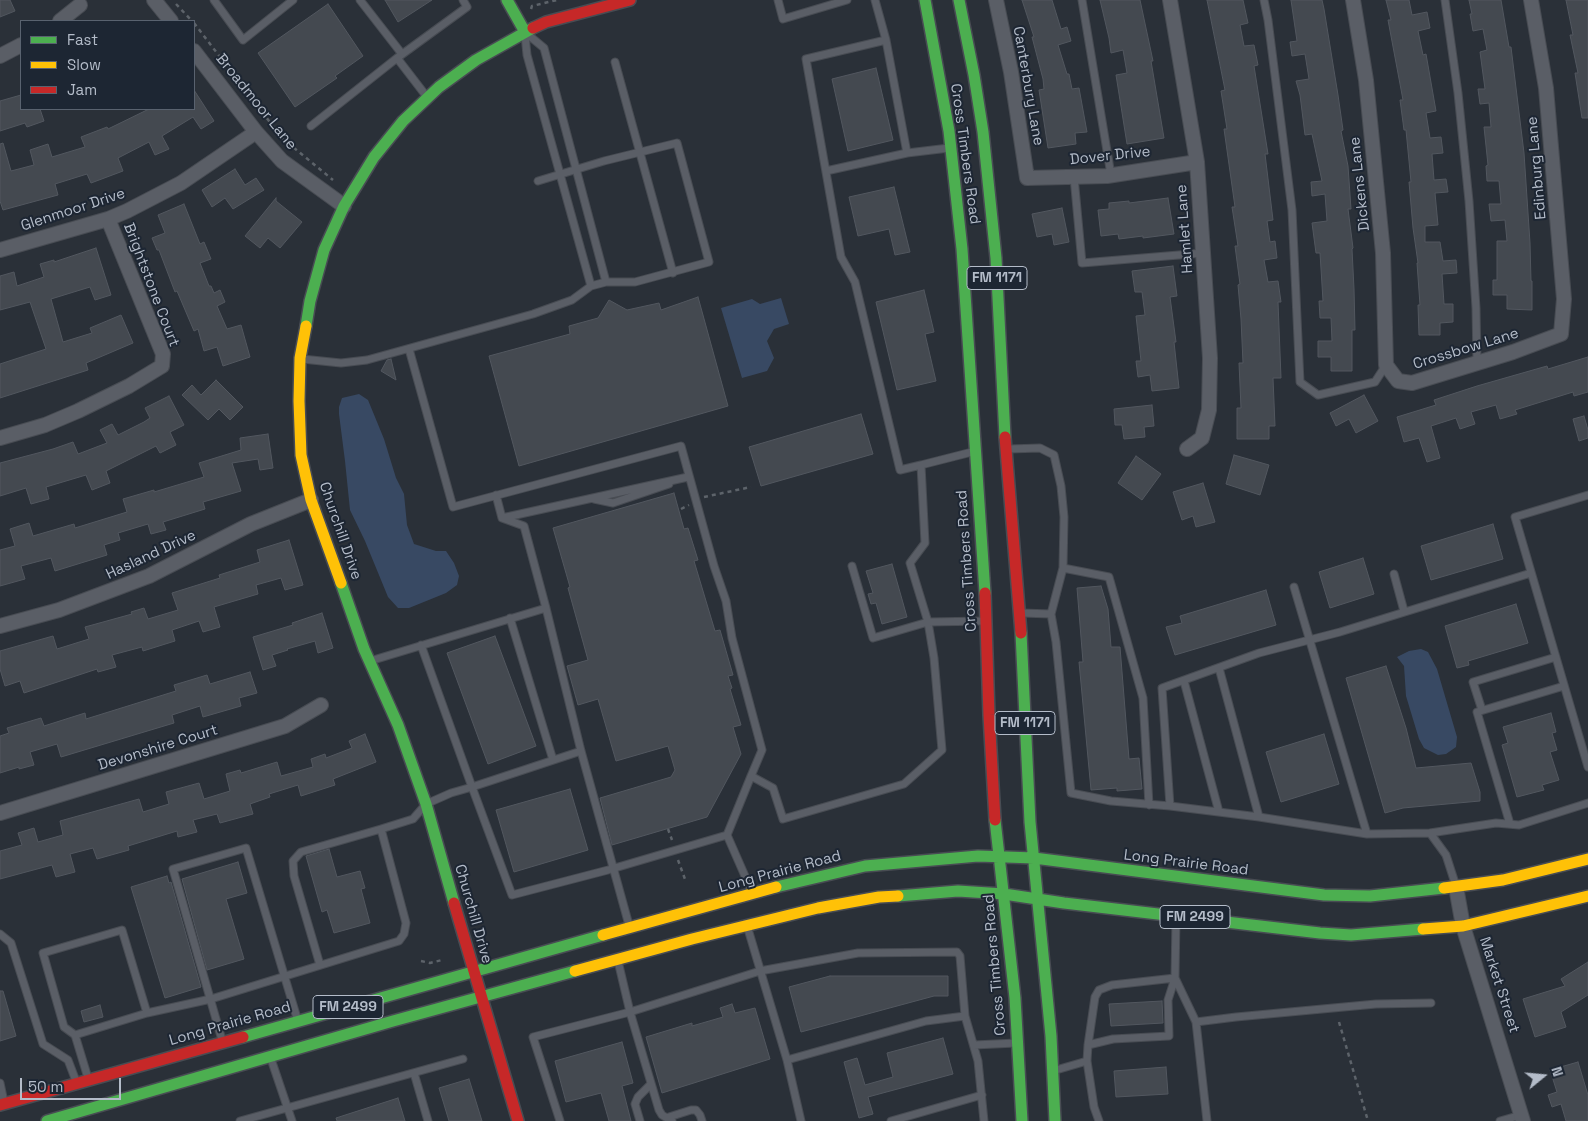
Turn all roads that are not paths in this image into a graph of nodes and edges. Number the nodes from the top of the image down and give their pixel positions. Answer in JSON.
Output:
{"nodes":[{"id":1,"x":155,"y":0,"type":"edge"},
{"id":2,"x":214,"y":0,"type":"edge"},
{"id":3,"x":293,"y":0,"type":"edge"},
{"id":4,"x":360,"y":0,"type":"edge"},
{"id":5,"x":463,"y":0,"type":"edge"},
{"id":6,"x":507,"y":0,"type":"edge"},
{"id":7,"x":630,"y":0,"type":"edge"},
{"id":8,"x":778,"y":0,"type":"edge"},
{"id":9,"x":847,"y":0,"type":"edge"},
{"id":10,"x":876,"y":0,"type":"edge"},
{"id":11,"x":925,"y":0,"type":"edge"},
{"id":12,"x":959,"y":0,"type":"edge"},
{"id":13,"x":996,"y":0,"type":"edge"},
{"id":14,"x":1082,"y":0,"type":"edge"},
{"id":15,"x":1170,"y":0,"type":"edge"},
{"id":16,"x":1264,"y":0,"type":"edge"},
{"id":17,"x":1353,"y":0,"type":"edge"},
{"id":18,"x":1444,"y":0,"type":"edge"},
{"id":19,"x":1531,"y":0,"type":"edge"},
{"id":20,"x":80,"y":5,"type":"dead end"},
{"id":21,"x":61,"y":20,"type":"edge"},
{"id":22,"x":170,"y":20,"type":"edge"},
{"id":23,"x":525,"y":32,"type":"junction"},
{"id":24,"x":886,"y":40,"type":"junction"},
{"id":25,"x":20,"y":46,"type":"edge"},
{"id":26,"x":195,"y":52,"type":"edge"},
{"id":27,"x":0,"y":56,"type":"edge"},
{"id":28,"x":400,"y":56,"type":"junction"},
{"id":29,"x":615,"y":62,"type":"dead end"},
{"id":30,"x":427,"y":97,"type":"junction"},
{"id":31,"x":311,"y":126,"type":"dead end"},
{"id":32,"x":256,"y":132,"type":"junction"},
{"id":33,"x":950,"y":148,"type":"junction"},
{"id":34,"x":639,"y":152,"type":"junction"},
{"id":35,"x":907,"y":153,"type":"junction"},
{"id":36,"x":1197,"y":162,"type":"junction"},
{"id":37,"x":575,"y":169,"type":"junction"},
{"id":38,"x":826,"y":171,"type":"junction"},
{"id":39,"x":560,"y":174,"type":"junction"},
{"id":40,"x":1111,"y":175,"type":"junction"},
{"id":41,"x":1074,"y":177,"type":"junction"},
{"id":42,"x":1027,"y":178,"type":"joint"},
{"id":43,"x":538,"y":181,"type":"dead end"},
{"id":44,"x":344,"y":206,"type":"junction"},
{"id":45,"x":108,"y":219,"type":"junction"},
{"id":46,"x":0,"y":250,"type":"edge"},
{"id":47,"x":1203,"y":254,"type":"junction"},
{"id":48,"x":673,"y":273,"type":"junction"},
{"id":49,"x":606,"y":282,"type":"junction"},
{"id":50,"x":591,"y":286,"type":"junction"},
{"id":51,"x":1561,"y":334,"type":"joint"},
{"id":52,"x":409,"y":349,"type":"junction"},
{"id":53,"x":300,"y":358,"type":"junction"},
{"id":54,"x":1477,"y":363,"type":"junction"},
{"id":55,"x":1386,"y":365,"type":"junction"},
{"id":56,"x":0,"y":438,"type":"edge"},
{"id":57,"x":1187,"y":449,"type":"dead end"},
{"id":58,"x":998,"y":450,"type":"junction"},
{"id":59,"x":975,"y":451,"type":"junction"},
{"id":60,"x":921,"y":465,"type":"junction"},
{"id":61,"x":688,"y":476,"type":"junction"},
{"id":62,"x":496,"y":495,"type":"junction"},
{"id":63,"x":1588,"y":495,"type":"edge"},
{"id":64,"x":311,"y":500,"type":"junction"},
{"id":65,"x":502,"y":518,"type":"junction"},
{"id":66,"x":852,"y":566,"type":"dead end"},
{"id":67,"x":1063,"y":568,"type":"junction"},
{"id":68,"x":1532,"y":573,"type":"junction"},
{"id":69,"x":1394,"y":574,"type":"dead end"},
{"id":70,"x":1294,"y":587,"type":"dead end"},
{"id":71,"x":546,"y":608,"type":"junction"},
{"id":72,"x":1404,"y":611,"type":"junction"},
{"id":73,"x":1020,"y":613,"type":"junction"},
{"id":74,"x":1051,"y":614,"type":"junction"},
{"id":75,"x":510,"y":618,"type":"junction"},
{"id":76,"x":987,"y":621,"type":"junction"},
{"id":77,"x":928,"y":622,"type":"junction"},
{"id":78,"x":0,"y":626,"type":"edge"},
{"id":79,"x":1310,"y":640,"type":"junction"},
{"id":80,"x":422,"y":646,"type":"junction"},
{"id":81,"x":1556,"y":657,"type":"junction"},
{"id":82,"x":370,"y":661,"type":"junction"},
{"id":83,"x":1219,"y":668,"type":"junction"},
{"id":84,"x":1184,"y":681,"type":"junction"},
{"id":85,"x":1564,"y":686,"type":"junction"},
{"id":86,"x":321,"y":705,"type":"dead end"},
{"id":87,"x":1482,"y":710,"type":"junction"},
{"id":88,"x":581,"y":751,"type":"junction"},
{"id":89,"x":553,"y":760,"type":"junction"},
{"id":90,"x":1588,"y":767,"type":"edge"},
{"id":91,"x":751,"y":776,"type":"junction"},
{"id":92,"x":472,"y":787,"type":"junction"},
{"id":93,"x":1588,"y":803,"type":"edge"},
{"id":94,"x":426,"y":804,"type":"junction"},
{"id":95,"x":1149,"y":805,"type":"junction"},
{"id":96,"x":1170,"y":806,"type":"junction"},
{"id":97,"x":1219,"y":812,"type":"junction"},
{"id":98,"x":0,"y":813,"type":"edge"},
{"id":99,"x":1259,"y":817,"type":"junction"},
{"id":100,"x":1510,"y":824,"type":"junction"},
{"id":101,"x":381,"y":829,"type":"junction"},
{"id":102,"x":1430,"y":833,"type":"junction"},
{"id":103,"x":1367,"y":834,"type":"junction"},
{"id":104,"x":727,"y":835,"type":"junction"},
{"id":105,"x":999,"y":856,"type":"junction"},
{"id":106,"x":1034,"y":858,"type":"junction"},
{"id":107,"x":1588,"y":859,"type":"edge"},
{"id":108,"x":613,"y":869,"type":"junction"},
{"id":109,"x":1456,"y":887,"type":"junction"},
{"id":110,"x":753,"y":894,"type":"junction"},
{"id":111,"x":1004,"y":894,"type":"junction"},
{"id":112,"x":1588,"y":896,"type":"edge"},
{"id":113,"x":1038,"y":900,"type":"junction"},
{"id":114,"x":747,"y":908,"type":"dead end"},
{"id":115,"x":1176,"y":915,"type":"junction"},
{"id":116,"x":734,"y":917,"type":"dead end"},
{"id":117,"x":1463,"y":926,"type":"junction"},
{"id":118,"x":747,"y":927,"type":"junction"},
{"id":119,"x":630,"y":928,"type":"junction"},
{"id":120,"x":0,"y":934,"type":"edge"},
{"id":121,"x":692,"y":939,"type":"junction"},
{"id":122,"x":618,"y":960,"type":"junction"},
{"id":123,"x":320,"y":965,"type":"junction"},
{"id":124,"x":474,"y":971,"type":"junction"},
{"id":125,"x":760,"y":971,"type":"junction"},
{"id":126,"x":285,"y":976,"type":"junction"},
{"id":127,"x":1175,"y":978,"type":"junction"},
{"id":128,"x":480,"y":998,"type":"junction"},
{"id":129,"x":211,"y":999,"type":"junction"},
{"id":130,"x":1431,"y":1003,"type":"dead end"},
{"id":131,"x":630,"y":1012,"type":"junction"},
{"id":132,"x":147,"y":1014,"type":"junction"},
{"id":133,"x":965,"y":1016,"type":"junction"},
{"id":134,"x":298,"y":1021,"type":"junction"},
{"id":135,"x":1196,"y":1022,"type":"junction"},
{"id":136,"x":75,"y":1035,"type":"junction"},
{"id":137,"x":222,"y":1042,"type":"junction"},
{"id":138,"x":1018,"y":1043,"type":"junction"},
{"id":139,"x":974,"y":1045,"type":"junction"},
{"id":140,"x":1088,"y":1045,"type":"junction"},
{"id":141,"x":270,"y":1057,"type":"junction"},
{"id":142,"x":464,"y":1059,"type":"dead end"},
{"id":143,"x":786,"y":1060,"type":"junction"},
{"id":144,"x":1087,"y":1061,"type":"junction"},
{"id":145,"x":1053,"y":1071,"type":"junction"},
{"id":146,"x":414,"y":1073,"type":"junction"},
{"id":147,"x":0,"y":1083,"type":"edge"},
{"id":148,"x":651,"y":1084,"type":"junction"},
{"id":149,"x":982,"y":1095,"type":"junction"},
{"id":150,"x":90,"y":1096,"type":"junction"},
{"id":151,"x":2,"y":1105,"type":"edge"},
{"id":152,"x":289,"y":1108,"type":"junction"},
{"id":153,"x":1522,"y":1118,"type":"edge"},
{"id":154,"x":671,"y":1119,"type":"edge"},
{"id":155,"x":47,"y":1121,"type":"edge"},
{"id":156,"x":240,"y":1121,"type":"edge"},
{"id":157,"x":292,"y":1121,"type":"edge"},
{"id":158,"x":428,"y":1121,"type":"edge"},
{"id":159,"x":518,"y":1121,"type":"edge"},
{"id":160,"x":560,"y":1121,"type":"edge"},
{"id":161,"x":640,"y":1121,"type":"edge"},
{"id":162,"x":702,"y":1121,"type":"edge"},
{"id":163,"x":802,"y":1121,"type":"edge"},
{"id":164,"x":891,"y":1121,"type":"edge"},
{"id":165,"x":984,"y":1121,"type":"edge"},
{"id":166,"x":1022,"y":1121,"type":"edge"},
{"id":167,"x":1056,"y":1121,"type":"edge"},
{"id":168,"x":1099,"y":1121,"type":"edge"},
{"id":169,"x":1202,"y":1121,"type":"edge"},
{"id":170,"x":1207,"y":1121,"type":"edge"},
{"id":171,"x":1500,"y":1121,"type":"edge"}],
"edges":[{"from":1,"to":22,"type":"street"},
{"from":2,"to":3,"type":"lane"},
{"from":4,"to":28,"type":"lane"},
{"from":5,"to":28,"type":"lane"},
{"from":6,"to":23,"type":"main road"},
{"from":7,"to":23,"type":"main road","name":"Churchill Drive"},
{"from":8,"to":9,"type":"lane"},
{"from":10,"to":24,"type":"lane"},
{"from":11,"to":33,"type":"main road","name":"Cross Timbers Road","number":"FM 1171"},
{"from":12,"to":58,"type":"main road","name":"Cross Timbers Road","number":"FM 1171"},
{"from":13,"to":42,"type":"street","name":"Canterbury Lane"},
{"from":14,"to":40,"type":"lane"},
{"from":15,"to":36,"type":"street","name":"Hamlet Lane"},
{"from":16,"to":55,"type":"lane"},
{"from":17,"to":55,"type":"street","name":"Dickens Lane"},
{"from":18,"to":54,"type":"lane"},
{"from":19,"to":51,"type":"street","name":"Edinburg Lane"},
{"from":20,"to":21,"type":"street"},
{"from":23,"to":30,"type":"main road","name":"Churchill Drive"},
{"from":23,"to":37,"type":"lane"},
{"from":23,"to":39,"type":"lane"},
{"from":24,"to":35,"type":"lane"},
{"from":24,"to":38,"type":"lane"},
{"from":25,"to":27,"type":"street"},
{"from":26,"to":32,"type":"street","name":"Broadmoor Lane"},
{"from":28,"to":30,"type":"lane"},
{"from":28,"to":31,"type":"lane"},
{"from":29,"to":34,"type":"lane"},
{"from":30,"to":44,"type":"main road","name":"Churchill Drive"},
{"from":32,"to":44,"type":"street","name":"Broadmoor Lane"},
{"from":32,"to":45,"type":"street","name":"Glenmoor Drive"},
{"from":33,"to":35,"type":"lane"},
{"from":33,"to":59,"type":"main road","name":"Cross Timbers Road","number":"FM 1171"},
{"from":34,"to":37,"type":"lane"},
{"from":34,"to":48,"type":"lane"},
{"from":34,"to":48,"type":"lane"},
{"from":35,"to":38,"type":"lane"},
{"from":36,"to":40,"type":"street","name":"Dover Drive"},
{"from":36,"to":47,"type":"street","name":"Hamlet Lane"},
{"from":37,"to":39,"type":"lane"},
{"from":37,"to":49,"type":"lane"},
{"from":38,"to":60,"type":"lane"},
{"from":39,"to":43,"type":"lane"},
{"from":39,"to":50,"type":"lane"},
{"from":40,"to":41,"type":"street","name":"Dover Drive"},
{"from":41,"to":42,"type":"street","name":"Dover Drive"},
{"from":41,"to":47,"type":"lane"},
{"from":44,"to":53,"type":"main road","name":"Churchill Drive"},
{"from":45,"to":46,"type":"street","name":"Glenmoor Drive"},
{"from":45,"to":56,"type":"street","name":"Brightstone Court"},
{"from":47,"to":57,"type":"street","name":"Hamlet Lane"},
{"from":48,"to":49,"type":"lane"},
{"from":49,"to":50,"type":"lane"},
{"from":50,"to":52,"type":"lane"},
{"from":51,"to":54,"type":"street","name":"Crossbow Lane"},
{"from":52,"to":53,"type":"lane"},
{"from":52,"to":62,"type":"lane"},
{"from":53,"to":64,"type":"main road","name":"Churchill Drive"},
{"from":54,"to":55,"type":"street","name":"Crossbow Lane"},
{"from":58,"to":59,"type":"main road"},
{"from":58,"to":67,"type":"lane"},
{"from":58,"to":73,"type":"main road","name":"Cross Timbers Road","number":"FM 1171"},
{"from":59,"to":60,"type":"lane"},
{"from":59,"to":76,"type":"main road","name":"Cross Timbers Road","number":"FM 1171"},
{"from":60,"to":77,"type":"lane"},
{"from":61,"to":62,"type":"lane"},
{"from":61,"to":65,"type":"lane"},
{"from":61,"to":91,"type":"lane"},
{"from":62,"to":65,"type":"lane"},
{"from":63,"to":68,"type":"lane"},
{"from":64,"to":78,"type":"street","name":"Hasland Drive"},
{"from":64,"to":82,"type":"main road","name":"Churchill Drive"},
{"from":65,"to":71,"type":"lane"},
{"from":66,"to":77,"type":"lane"},
{"from":67,"to":74,"type":"lane"},
{"from":67,"to":95,"type":"lane"},
{"from":68,"to":72,"type":"lane"},
{"from":68,"to":81,"type":"lane"},
{"from":69,"to":72,"type":"lane"},
{"from":70,"to":79,"type":"lane"},
{"from":71,"to":75,"type":"lane"},
{"from":71,"to":88,"type":"lane"},
{"from":72,"to":79,"type":"lane"},
{"from":73,"to":74,"type":"lane"},
{"from":73,"to":106,"type":"main road","name":"Cross Timbers Road","number":"FM 1171"},
{"from":74,"to":95,"type":"lane"},
{"from":75,"to":80,"type":"lane"},
{"from":75,"to":89,"type":"lane"},
{"from":76,"to":77,"type":"lane"},
{"from":76,"to":105,"type":"main road","name":"Cross Timbers Road","number":"FM 1171"},
{"from":77,"to":91,"type":"lane"},
{"from":79,"to":83,"type":"lane"},
{"from":79,"to":103,"type":"lane"},
{"from":80,"to":82,"type":"lane"},
{"from":80,"to":92,"type":"lane"},
{"from":81,"to":85,"type":"lane"},
{"from":81,"to":87,"type":"lane"},
{"from":82,"to":94,"type":"main road","name":"Churchill Drive"},
{"from":83,"to":84,"type":"lane"},
{"from":83,"to":99,"type":"lane"},
{"from":84,"to":96,"type":"lane"},
{"from":84,"to":97,"type":"lane"},
{"from":85,"to":87,"type":"lane"},
{"from":85,"to":90,"type":"lane"},
{"from":86,"to":98,"type":"street","name":"Devonshire Court"},
{"from":87,"to":100,"type":"lane"},
{"from":88,"to":89,"type":"lane"},
{"from":88,"to":108,"type":"lane"},
{"from":89,"to":92,"type":"lane"},
{"from":91,"to":104,"type":"lane"},
{"from":92,"to":94,"type":"lane"},
{"from":92,"to":108,"type":"lane"},
{"from":93,"to":100,"type":"lane"},
{"from":94,"to":101,"type":"lane"},
{"from":94,"to":124,"type":"main road","name":"Churchill Drive"},
{"from":95,"to":96,"type":"lane"},
{"from":96,"to":97,"type":"lane"},
{"from":97,"to":99,"type":"lane"},
{"from":99,"to":103,"type":"lane"},
{"from":100,"to":102,"type":"lane"},
{"from":101,"to":123,"type":"lane"},
{"from":101,"to":123,"type":"lane"},
{"from":102,"to":103,"type":"lane"},
{"from":102,"to":109,"type":"lane"},
{"from":104,"to":108,"type":"lane"},
{"from":104,"to":110,"type":"lane"},
{"from":105,"to":106,"type":"main road","name":"Long Prairie Road","number":"FM 2499"},
{"from":105,"to":110,"type":"main road","name":"Long Prairie Road","number":"FM 2499"},
{"from":105,"to":111,"type":"main road","name":"Cross Timbers Road","number":"FM 1171"},
{"from":106,"to":109,"type":"main road","name":"Long Prairie Road","number":"FM 2499"},
{"from":106,"to":113,"type":"main road","name":"Cross Timbers Road","number":"FM 1171"},
{"from":107,"to":109,"type":"main road","name":"Long Prairie Road","number":"FM 2499"},
{"from":108,"to":119,"type":"lane"},
{"from":109,"to":117,"type":"street","name":"Market Street"},
{"from":110,"to":114,"type":"main road"},
{"from":110,"to":119,"type":"main road","name":"Long Prairie Road","number":"FM 2499"},
{"from":111,"to":113,"type":"main road","name":"Long Prairie Road","number":"FM 2499"},
{"from":111,"to":118,"type":"main road","name":"Long Prairie Road","number":"FM 2499"},
{"from":111,"to":138,"type":"main road","name":"Cross Timbers Road","number":"FM 1171"},
{"from":112,"to":117,"type":"main road","name":"Long Prairie Road","number":"FM 2499"},
{"from":113,"to":115,"type":"main road","name":"Long Prairie Road","number":"FM 2499"},
{"from":113,"to":145,"type":"main road","name":"Cross Timbers Road","number":"FM 1171"},
{"from":115,"to":117,"type":"main road","name":"Long Prairie Road","number":"FM 2499"},
{"from":115,"to":127,"type":"lane"},
{"from":116,"to":121,"type":"main road"},
{"from":117,"to":153,"type":"street","name":"Market Street"},
{"from":118,"to":121,"type":"main road","name":"Long Prairie Road","number":"FM 2499"},
{"from":118,"to":125,"type":"lane"},
{"from":119,"to":124,"type":"main road","name":"Long Prairie Road","number":"FM 2499"},
{"from":120,"to":150,"type":"lane"},
{"from":121,"to":122,"type":"main road","name":"Long Prairie Road","number":"FM 2499"},
{"from":122,"to":128,"type":"main road","name":"Long Prairie Road","number":"FM 2499"},
{"from":122,"to":131,"type":"lane"},
{"from":123,"to":126,"type":"lane"},
{"from":124,"to":128,"type":"main road","name":"Churchill Drive"},
{"from":124,"to":134,"type":"main road","name":"Long Prairie Road","number":"FM 2499"},
{"from":125,"to":131,"type":"lane"},
{"from":125,"to":133,"type":"lane"},
{"from":125,"to":143,"type":"lane"},
{"from":126,"to":129,"type":"lane"},
{"from":126,"to":129,"type":"lane"},
{"from":126,"to":134,"type":"lane"},
{"from":127,"to":135,"type":"lane"},
{"from":127,"to":140,"type":"lane"},
{"from":127,"to":140,"type":"lane"},
{"from":128,"to":141,"type":"main road","name":"Long Prairie Road","number":"FM 2499"},
{"from":128,"to":159,"type":"main road","name":"Churchill Drive"},
{"from":129,"to":132,"type":"lane"},
{"from":129,"to":137,"type":"lane"},
{"from":130,"to":135,"type":"lane"},
{"from":131,"to":148,"type":"lane"},
{"from":131,"to":160,"type":"lane"},
{"from":132,"to":136,"type":"lane"},
{"from":132,"to":136,"type":"lane"},
{"from":133,"to":139,"type":"lane"},
{"from":133,"to":143,"type":"lane"},
{"from":134,"to":137,"type":"main road","name":"Long Prairie Road","number":"FM 2499"},
{"from":135,"to":170,"type":"lane"},
{"from":136,"to":150,"type":"lane"},
{"from":137,"to":150,"type":"main road","name":"Long Prairie Road","number":"FM 2499"},
{"from":138,"to":139,"type":"lane"},
{"from":138,"to":166,"type":"main road","name":"Cross Timbers Road","number":"FM 1171"},
{"from":139,"to":149,"type":"lane"},
{"from":140,"to":144,"type":"lane"},
{"from":141,"to":150,"type":"main road","name":"Long Prairie Road","number":"FM 2499"},
{"from":141,"to":152,"type":"lane"},
{"from":142,"to":146,"type":"lane"},
{"from":143,"to":163,"type":"lane"},
{"from":144,"to":145,"type":"lane"},
{"from":144,"to":168,"type":"lane"},
{"from":145,"to":167,"type":"main road","name":"Cross Timbers Road","number":"FM 1171"},
{"from":146,"to":152,"type":"lane"},
{"from":146,"to":158,"type":"lane"},
{"from":147,"to":151,"type":"lane"},
{"from":148,"to":154,"type":"lane"},
{"from":148,"to":161,"type":"lane"},
{"from":149,"to":164,"type":"lane"},
{"from":149,"to":165,"type":"lane"},
{"from":150,"to":151,"type":"main road","name":"Long Prairie Road","number":"FM 2499"},
{"from":150,"to":155,"type":"main road","name":"Long Prairie Road","number":"FM 2499"},
{"from":152,"to":156,"type":"lane"},
{"from":152,"to":157,"type":"lane"},
{"from":153,"to":171,"type":"lane"},
{"from":154,"to":162,"type":"lane"},
{"from":169,"to":170,"type":"lane"}]}
